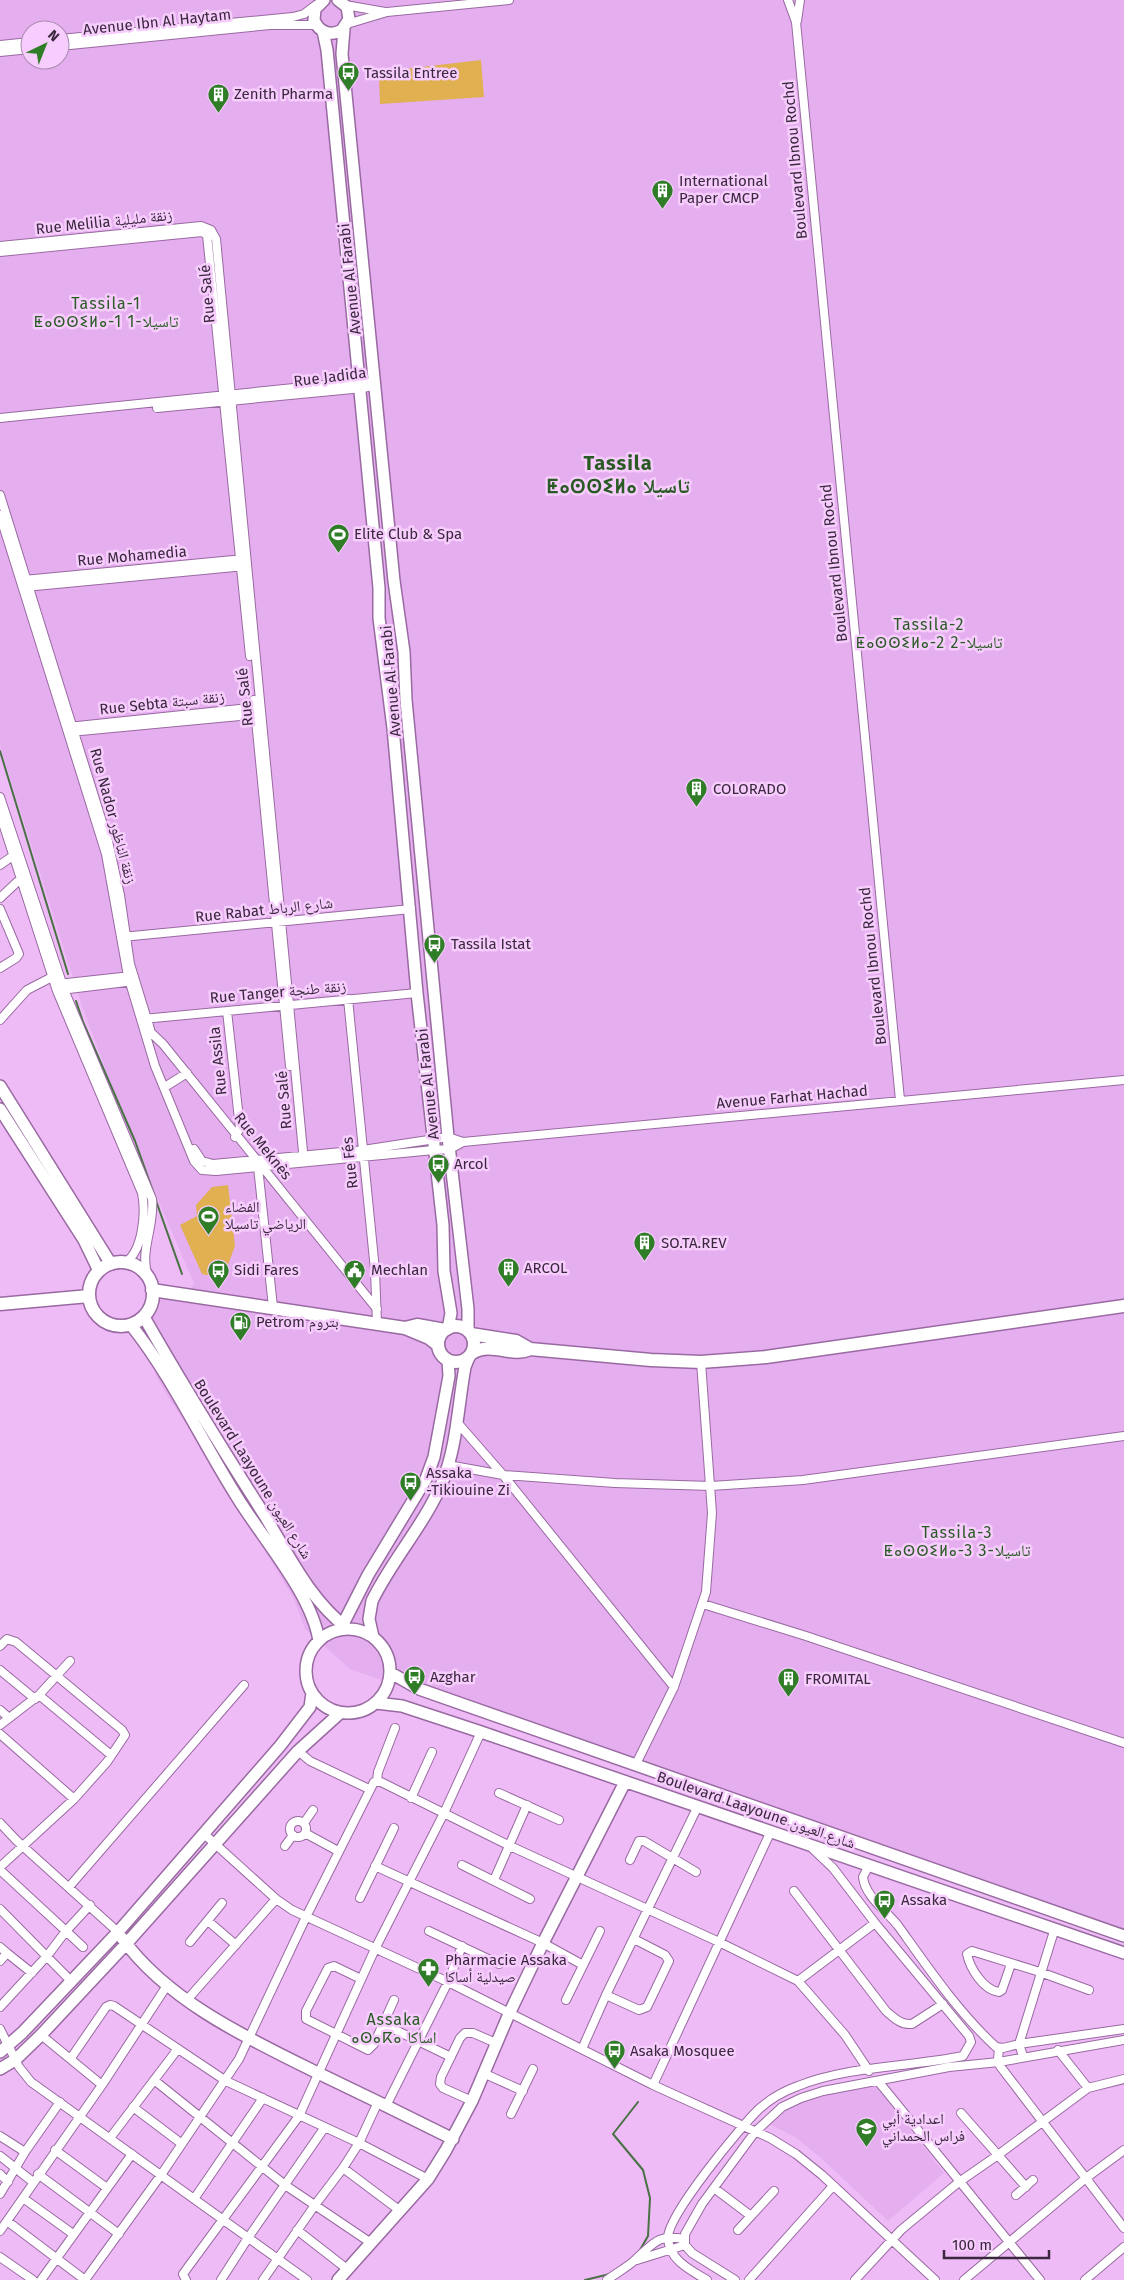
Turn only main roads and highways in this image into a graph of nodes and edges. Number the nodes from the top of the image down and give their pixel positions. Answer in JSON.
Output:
{"nodes":[{"id":1,"x":152,"y":1290,"type":"junction"},
{"id":2,"x":89,"y":1296,"type":"junction"},
{"id":3,"x":0,"y":1304,"type":"edge"},
{"id":4,"x":1124,"y":1309,"type":"edge"},
{"id":5,"x":404,"y":1328,"type":"junction"},
{"id":6,"x":446,"y":1330,"type":"junction"},
{"id":7,"x":470,"y":1332,"type":"junction"},
{"id":8,"x":438,"y":1345,"type":"junction"},
{"id":9,"x":530,"y":1349,"type":"junction"},
{"id":10,"x":471,"y":1355,"type":"junction"}],
"edges":[{"from":1,"to":2,"type":"main road"},
{"from":1,"to":2,"type":"main road"},
{"from":1,"to":5,"type":"main road"},
{"from":2,"to":3,"type":"main road"},
{"from":4,"to":9,"type":"main road"},
{"from":5,"to":6,"type":"main road"},
{"from":5,"to":8,"type":"main road"},
{"from":6,"to":7,"type":"main road"},
{"from":6,"to":8,"type":"main road"},
{"from":7,"to":9,"type":"main road"},
{"from":7,"to":10,"type":"main road"},
{"from":8,"to":10,"type":"main road"},
{"from":9,"to":10,"type":"main road"}]}
